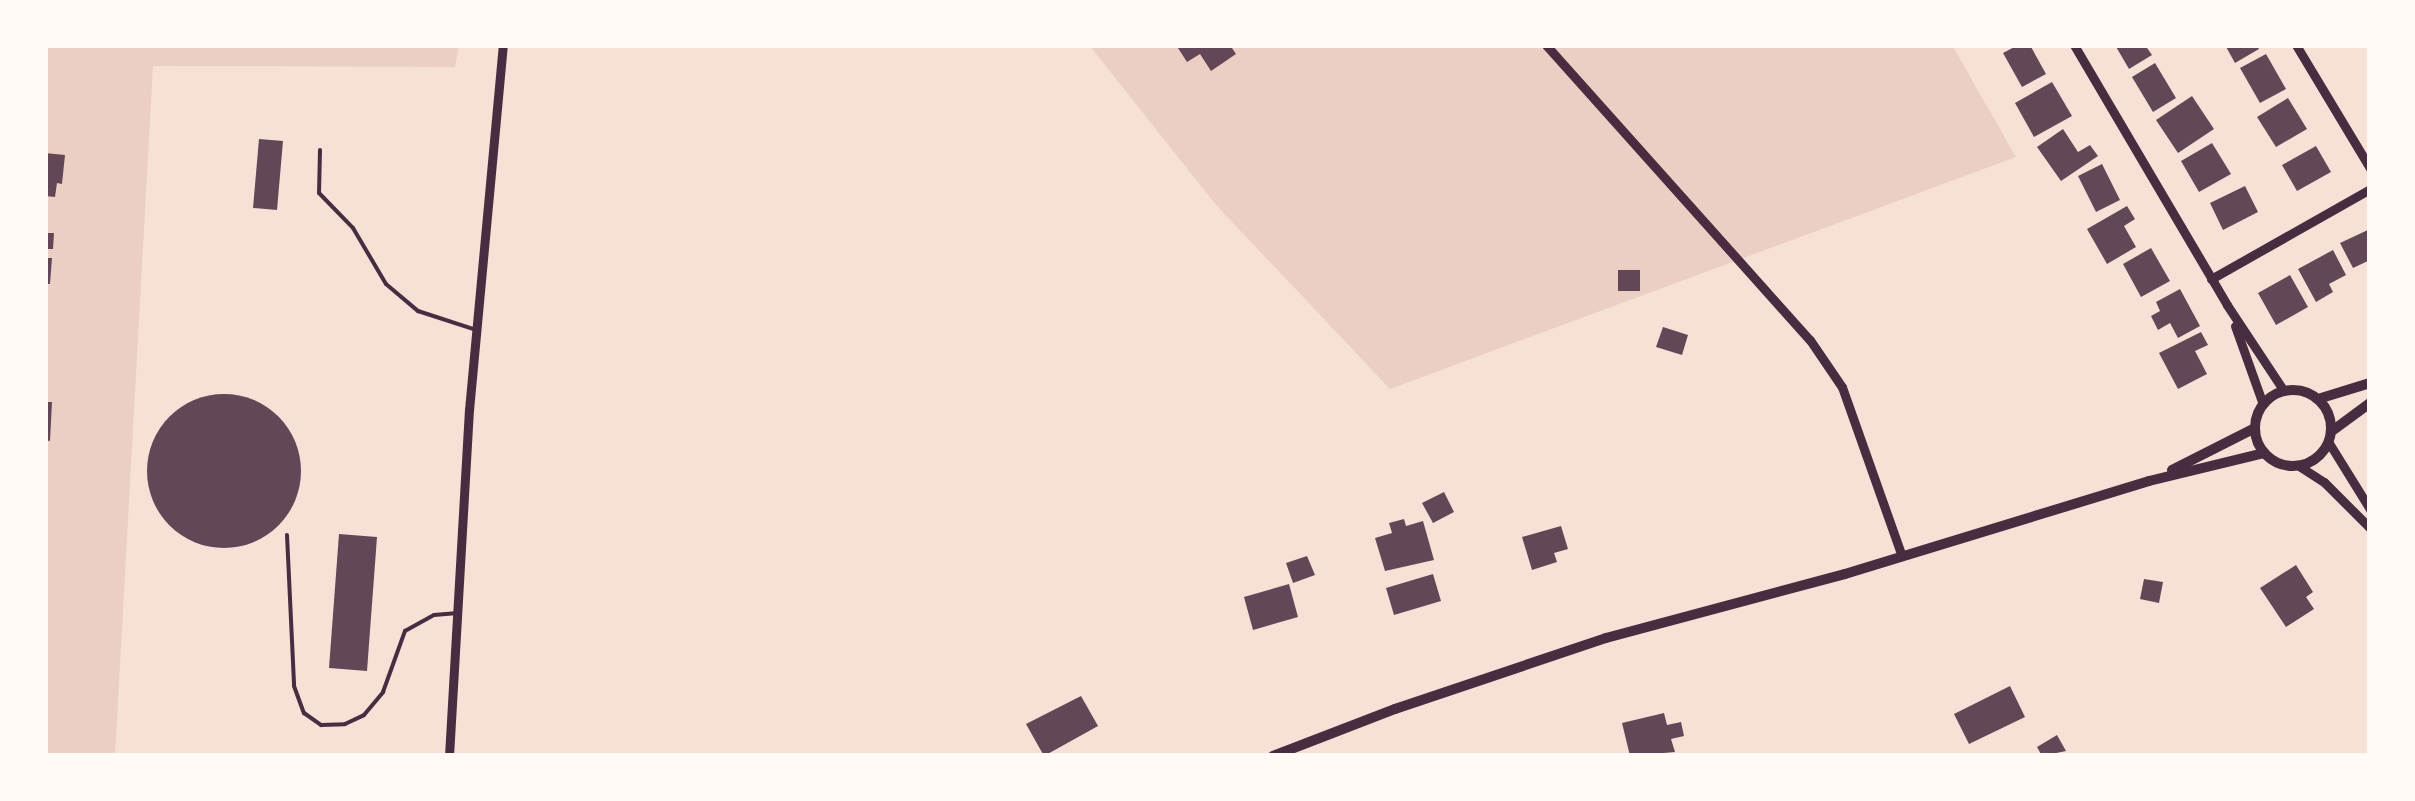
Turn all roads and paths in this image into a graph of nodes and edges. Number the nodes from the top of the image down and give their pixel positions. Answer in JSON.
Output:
{"nodes":[{"id":1,"x":502,"y":45,"type":"edge"},
{"id":2,"x":1546,"y":45,"type":"edge"},
{"id":3,"x":2074,"y":45,"type":"edge"},
{"id":4,"x":2296,"y":45,"type":"edge"},
{"id":5,"x":320,"y":150,"type":"dead end"},
{"id":6,"x":2370,"y":168,"type":"edge"},
{"id":7,"x":2370,"y":190,"type":"edge"},
{"id":8,"x":2212,"y":278,"type":"junction"},
{"id":9,"x":2226,"y":305,"type":"junction"},
{"id":10,"x":476,"y":330,"type":"junction"},
{"id":11,"x":2370,"y":383,"type":"edge"},
{"id":12,"x":2284,"y":391,"type":"junction"},
{"id":13,"x":2318,"y":399,"type":"junction"},
{"id":14,"x":2370,"y":403,"type":"edge"},
{"id":15,"x":2263,"y":404,"type":"junction"},
{"id":16,"x":2255,"y":428,"type":"junction"},
{"id":17,"x":2330,"y":437,"type":"junction"},
{"id":18,"x":2264,"y":453,"type":"junction"},
{"id":19,"x":2299,"y":466,"type":"junction"},
{"id":20,"x":2149,"y":481,"type":"junction"},
{"id":21,"x":2370,"y":509,"type":"edge"},
{"id":22,"x":2370,"y":528,"type":"edge"},
{"id":23,"x":287,"y":535,"type":"dead end"},
{"id":24,"x":1902,"y":556,"type":"junction"},
{"id":25,"x":455,"y":614,"type":"junction"},
{"id":26,"x":449,"y":756,"type":"edge"},
{"id":27,"x":1272,"y":756,"type":"edge"}],
"edges":[{"from":1,"to":10,"type":"street"},
{"from":2,"to":24,"type":"street"},
{"from":3,"to":8,"type":"street"},
{"from":4,"to":6,"type":"street"},
{"from":5,"to":10,"type":"lane"},
{"from":7,"to":8,"type":"street"},
{"from":8,"to":9,"type":"street"},
{"from":9,"to":12,"type":"street"},
{"from":9,"to":15,"type":"street"},
{"from":10,"to":25,"type":"street"},
{"from":11,"to":13,"type":"street"},
{"from":12,"to":13,"type":"street"},
{"from":12,"to":15,"type":"street"},
{"from":13,"to":17,"type":"street"},
{"from":14,"to":17,"type":"street"},
{"from":15,"to":16,"type":"street"},
{"from":16,"to":18,"type":"street"},
{"from":16,"to":20,"type":"street"},
{"from":17,"to":19,"type":"street"},
{"from":17,"to":21,"type":"street"},
{"from":18,"to":19,"type":"street"},
{"from":18,"to":20,"type":"street"},
{"from":19,"to":22,"type":"street"},
{"from":20,"to":24,"type":"street"},
{"from":23,"to":25,"type":"lane"},
{"from":24,"to":27,"type":"street"},
{"from":25,"to":26,"type":"street"}]}
